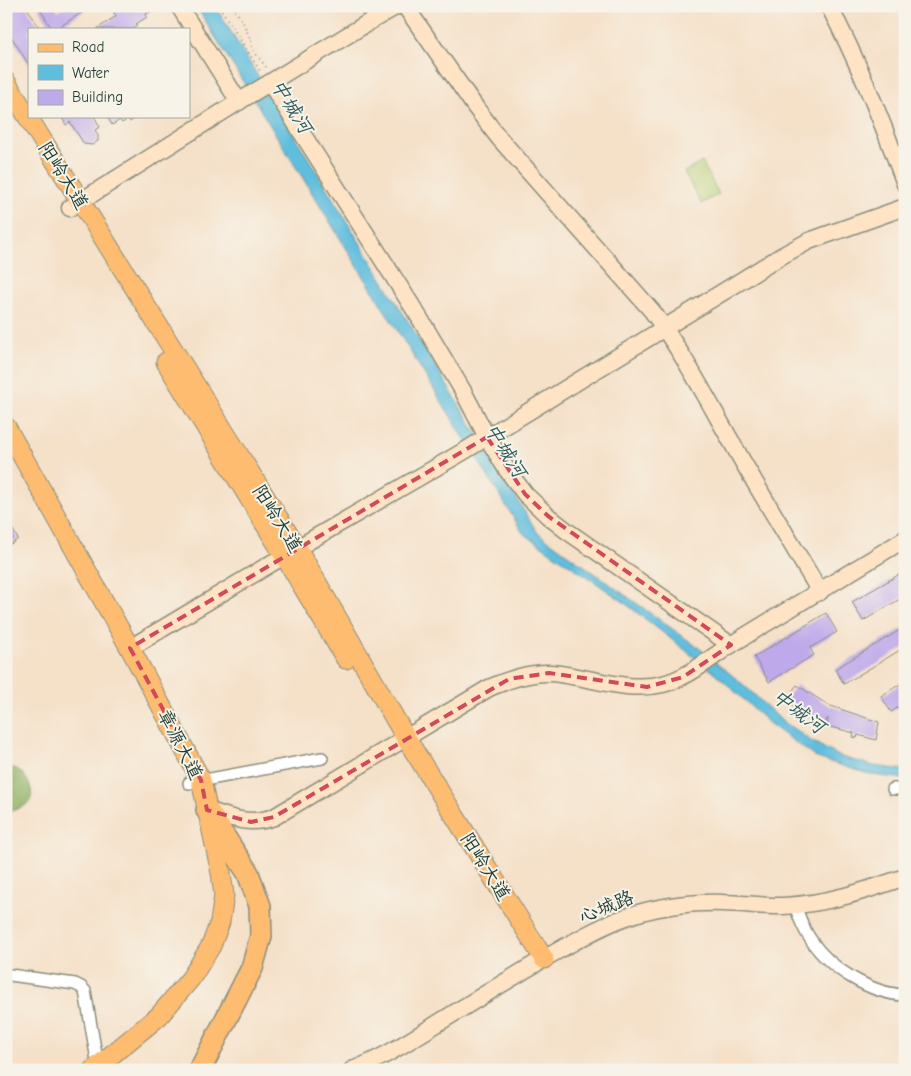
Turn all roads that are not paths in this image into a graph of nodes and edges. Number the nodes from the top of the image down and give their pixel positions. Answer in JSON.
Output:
{"nodes":[{"id":1,"x":178,"y":6,"type":"edge"},
{"id":2,"x":397,"y":6,"type":"edge"},
{"id":3,"x":405,"y":6,"type":"edge"},
{"id":4,"x":829,"y":6,"type":"edge"},
{"id":5,"x":265,"y":77,"type":"junction"},
{"id":6,"x":6,"y":82,"type":"edge"},
{"id":7,"x":241,"y":100,"type":"junction"},
{"id":8,"x":6,"y":106,"type":"edge"},
{"id":9,"x":905,"y":184,"type":"edge"},
{"id":10,"x":75,"y":205,"type":"junction"},
{"id":11,"x":905,"y":207,"type":"edge"},
{"id":12,"x":665,"y":328,"type":"junction"},
{"id":13,"x":6,"y":427,"type":"edge"},
{"id":14,"x":487,"y":437,"type":"junction"},
{"id":15,"x":6,"y":452,"type":"edge"},
{"id":16,"x":905,"y":539,"type":"edge"},
{"id":17,"x":291,"y":551,"type":"junction"},
{"id":18,"x":820,"y":592,"type":"junction"},
{"id":19,"x":731,"y":645,"type":"junction"},
{"id":20,"x":130,"y":648,"type":"junction"},
{"id":21,"x":401,"y":741,"type":"junction"},
{"id":22,"x":322,"y":758,"type":"dead end"},
{"id":23,"x":195,"y":781,"type":"junction"},
{"id":24,"x":207,"y":810,"type":"junction"},
{"id":25,"x":905,"y":878,"type":"edge"},
{"id":26,"x":795,"y":905,"type":"junction"},
{"id":27,"x":539,"y":962,"type":"junction"},
{"id":28,"x":10,"y":975,"type":"dead end"},
{"id":29,"x":905,"y":996,"type":"edge"},
{"id":30,"x":96,"y":1068,"type":"edge"},
{"id":31,"x":187,"y":1070,"type":"edge"},
{"id":32,"x":200,"y":1070,"type":"edge"},
{"id":33,"x":352,"y":1070,"type":"edge"}],
"edges":[{"from":1,"to":7,"type":"street"},
{"from":2,"to":5,"type":"street"},
{"from":3,"to":12,"type":"street"},
{"from":4,"to":9,"type":"street"},
{"from":5,"to":7,"type":"street"},
{"from":5,"to":14,"type":"street"},
{"from":6,"to":10,"type":"main road","name":"阳岭大道"},
{"from":7,"to":10,"type":"street"},
{"from":8,"to":10,"type":"main road","name":"阳岭大道"},
{"from":10,"to":17,"type":"main road","name":"阳岭大道"},
{"from":11,"to":12,"type":"street"},
{"from":12,"to":14,"type":"street"},
{"from":12,"to":18,"type":"street"},
{"from":13,"to":20,"type":"main road","name":"章源大道"},
{"from":14,"to":17,"type":"street"},
{"from":14,"to":19,"type":"street"},
{"from":15,"to":23,"type":"main road","name":"章源大道"},
{"from":16,"to":18,"type":"street"},
{"from":17,"to":20,"type":"street"},
{"from":17,"to":21,"type":"main road","name":"阳岭大道"},
{"from":18,"to":19,"type":"street"},
{"from":19,"to":21,"type":"street"},
{"from":20,"to":23,"type":"main road","name":"章源大道"},
{"from":21,"to":24,"type":"street"},
{"from":21,"to":27,"type":"main road","name":"阳岭大道"},
{"from":22,"to":23,"type":"street"},
{"from":23,"to":24,"type":"main road","name":"章源大道"},
{"from":24,"to":30,"type":"main road","name":"章源大道"},
{"from":24,"to":31,"type":"highway"},
{"from":24,"to":32,"type":"highway"},
{"from":25,"to":26,"type":"street","name":"心城路"},
{"from":26,"to":27,"type":"street","name":"心城路"},
{"from":26,"to":29,"type":"street"},
{"from":27,"to":33,"type":"street","name":"心城路"},
{"from":28,"to":30,"type":"street"}]}
